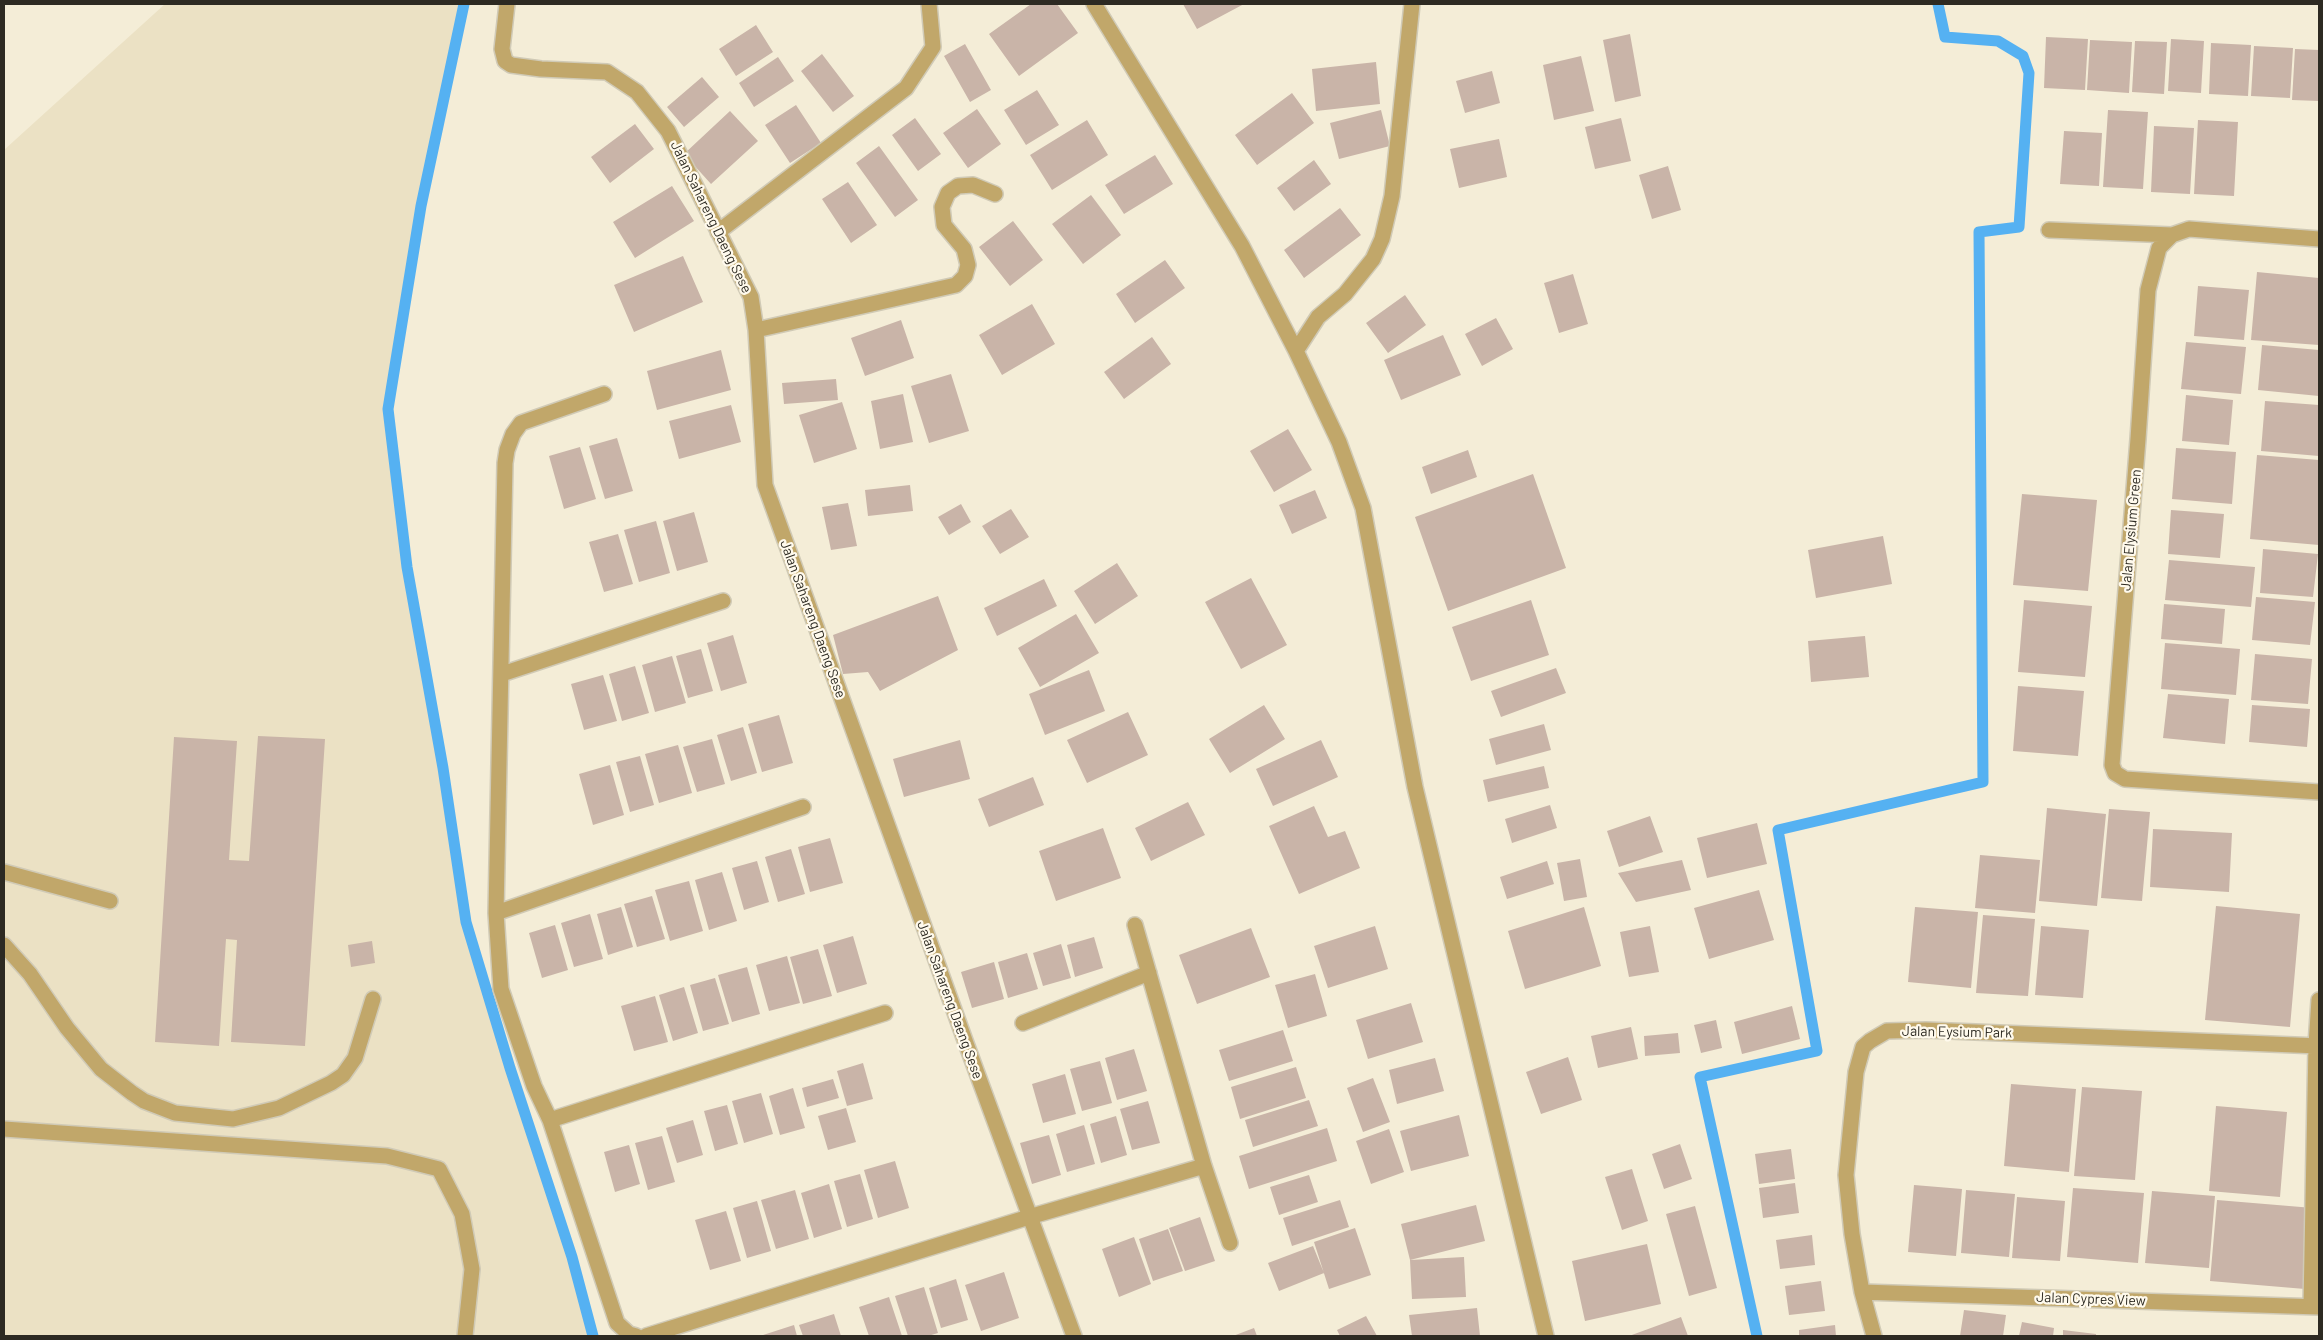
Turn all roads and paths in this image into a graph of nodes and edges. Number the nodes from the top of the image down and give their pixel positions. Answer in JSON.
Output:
{"nodes":[{"id":1,"x":507,"y":4,"type":"edge"},
{"id":2,"x":929,"y":4,"type":"edge"},
{"id":3,"x":1094,"y":4,"type":"edge"},
{"id":4,"x":1412,"y":4,"type":"edge"},
{"id":5,"x":995,"y":194,"type":"dead end"},
{"id":6,"x":2049,"y":230,"type":"dead end"},
{"id":7,"x":718,"y":232,"type":"junction"},
{"id":8,"x":2172,"y":235,"type":"junction"},
{"id":9,"x":2319,"y":239,"type":"edge"},
{"id":10,"x":756,"y":330,"type":"junction"},
{"id":11,"x":1296,"y":351,"type":"junction"},
{"id":12,"x":604,"y":394,"type":"dead end"},
{"id":13,"x":723,"y":601,"type":"dead end"},
{"id":14,"x":502,"y":674,"type":"junction"},
{"id":15,"x":2319,"y":792,"type":"edge"},
{"id":16,"x":803,"y":807,"type":"dead end"},
{"id":17,"x":4,"y":872,"type":"edge"},
{"id":18,"x":110,"y":901,"type":"dead end"},
{"id":19,"x":496,"y":913,"type":"junction"},
{"id":20,"x":1135,"y":925,"type":"dead end"},
{"id":21,"x":4,"y":945,"type":"edge"},
{"id":22,"x":1149,"y":973,"type":"junction"},
{"id":23,"x":372,"y":1000,"type":"dead end"},
{"id":24,"x":2319,"y":1000,"type":"edge"},
{"id":25,"x":885,"y":1013,"type":"dead end"},
{"id":26,"x":1023,"y":1023,"type":"dead end"},
{"id":27,"x":2318,"y":1046,"type":"edge"},
{"id":28,"x":550,"y":1120,"type":"junction"},
{"id":29,"x":4,"y":1129,"type":"edge"},
{"id":30,"x":1204,"y":1166,"type":"junction"},
{"id":31,"x":1029,"y":1217,"type":"junction"},
{"id":32,"x":1230,"y":1243,"type":"dead end"},
{"id":33,"x":1862,"y":1292,"type":"junction"},
{"id":34,"x":2315,"y":1307,"type":"edge"},
{"id":35,"x":465,"y":1336,"type":"edge"},
{"id":36,"x":636,"y":1336,"type":"edge"},
{"id":37,"x":646,"y":1336,"type":"edge"},
{"id":38,"x":1074,"y":1336,"type":"edge"},
{"id":39,"x":1546,"y":1336,"type":"edge"},
{"id":40,"x":1874,"y":1336,"type":"edge"}],
"edges":[{"from":1,"to":7,"type":"street","name":"Jalan Sahareng Daeng Sese"},
{"from":2,"to":7,"type":"street"},
{"from":3,"to":11,"type":"street"},
{"from":4,"to":11,"type":"street"},
{"from":5,"to":10,"type":"street"},
{"from":6,"to":8,"type":"street"},
{"from":7,"to":10,"type":"street","name":"Jalan Sahareng Daeng Sese"},
{"from":8,"to":9,"type":"street"},
{"from":8,"to":15,"type":"street","name":"Jalan Elysium Green"},
{"from":10,"to":31,"type":"street","name":"Jalan Sahareng Daeng Sese"},
{"from":11,"to":39,"type":"street"},
{"from":12,"to":14,"type":"street"},
{"from":13,"to":14,"type":"street"},
{"from":14,"to":19,"type":"street"},
{"from":16,"to":19,"type":"street"},
{"from":17,"to":18,"type":"street"},
{"from":19,"to":28,"type":"street"},
{"from":20,"to":22,"type":"street"},
{"from":21,"to":23,"type":"street"},
{"from":22,"to":26,"type":"street"},
{"from":22,"to":30,"type":"street"},
{"from":24,"to":27,"type":"street"},
{"from":25,"to":28,"type":"street"},
{"from":27,"to":33,"type":"street","name":"Jalan Eysium Park"},
{"from":27,"to":34,"type":"street"},
{"from":28,"to":36,"type":"street"},
{"from":29,"to":35,"type":"street"},
{"from":30,"to":31,"type":"street"},
{"from":30,"to":32,"type":"street"},
{"from":31,"to":37,"type":"street"},
{"from":31,"to":38,"type":"street","name":"Jalan Sahareng Daeng Sese"},
{"from":33,"to":34,"type":"street","name":"Jalan Cypres View"},
{"from":33,"to":40,"type":"street","name":"Jalan Eysium Park"}]}
